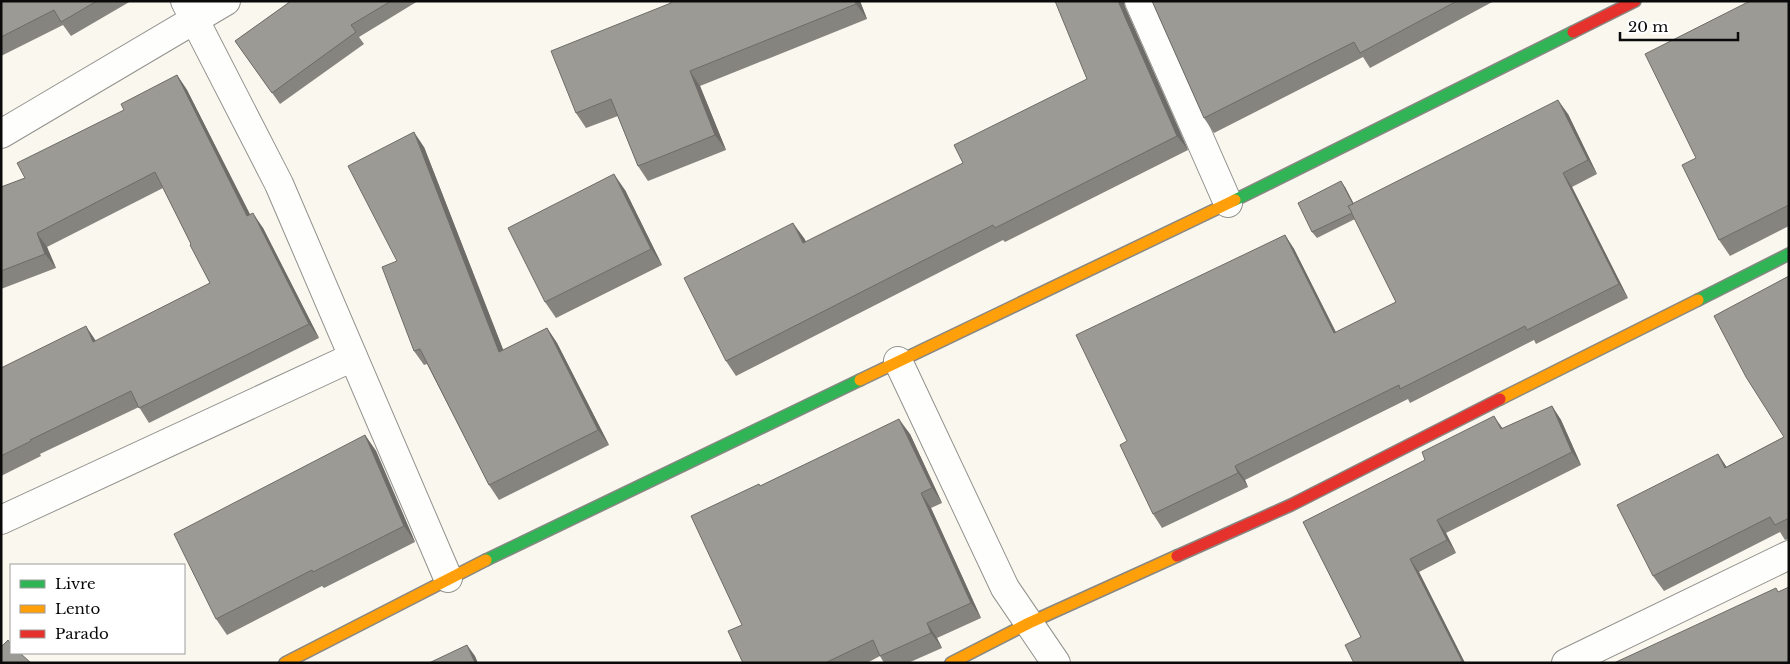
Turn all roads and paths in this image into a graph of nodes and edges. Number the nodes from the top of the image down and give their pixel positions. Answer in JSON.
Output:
{"nodes":[{"id":1,"x":226,"y":1,"type":"edge"},
{"id":2,"x":1139,"y":1,"type":"edge"},
{"id":3,"x":1635,"y":1,"type":"edge"},
{"id":4,"x":190,"y":10,"type":"edge"},
{"id":5,"x":1,"y":134,"type":"edge"},
{"id":6,"x":1228,"y":204,"type":"junction"},
{"id":7,"x":1789,"y":254,"type":"edge"},
{"id":8,"x":353,"y":357,"type":"junction"},
{"id":9,"x":898,"y":361,"type":"junction"},
{"id":10,"x":1,"y":520,"type":"edge"},
{"id":11,"x":1789,"y":555,"type":"edge"},
{"id":12,"x":448,"y":578,"type":"junction"},
{"id":13,"x":1029,"y":623,"type":"junction"},
{"id":14,"x":284,"y":663,"type":"edge"},
{"id":15,"x":950,"y":663,"type":"edge"},
{"id":16,"x":1056,"y":663,"type":"edge"},
{"id":17,"x":1566,"y":663,"type":"edge"}],
"edges":[{"from":1,"to":4,"type":"street"},
{"from":2,"to":6,"type":"street"},
{"from":3,"to":6,"type":"street"},
{"from":4,"to":5,"type":"street"},
{"from":4,"to":8,"type":"street"},
{"from":6,"to":9,"type":"street"},
{"from":7,"to":13,"type":"street"},
{"from":8,"to":10,"type":"street"},
{"from":8,"to":12,"type":"street"},
{"from":9,"to":12,"type":"street"},
{"from":9,"to":13,"type":"street"},
{"from":11,"to":17,"type":"street"},
{"from":12,"to":14,"type":"street"},
{"from":13,"to":15,"type":"street"},
{"from":13,"to":16,"type":"street"}]}
